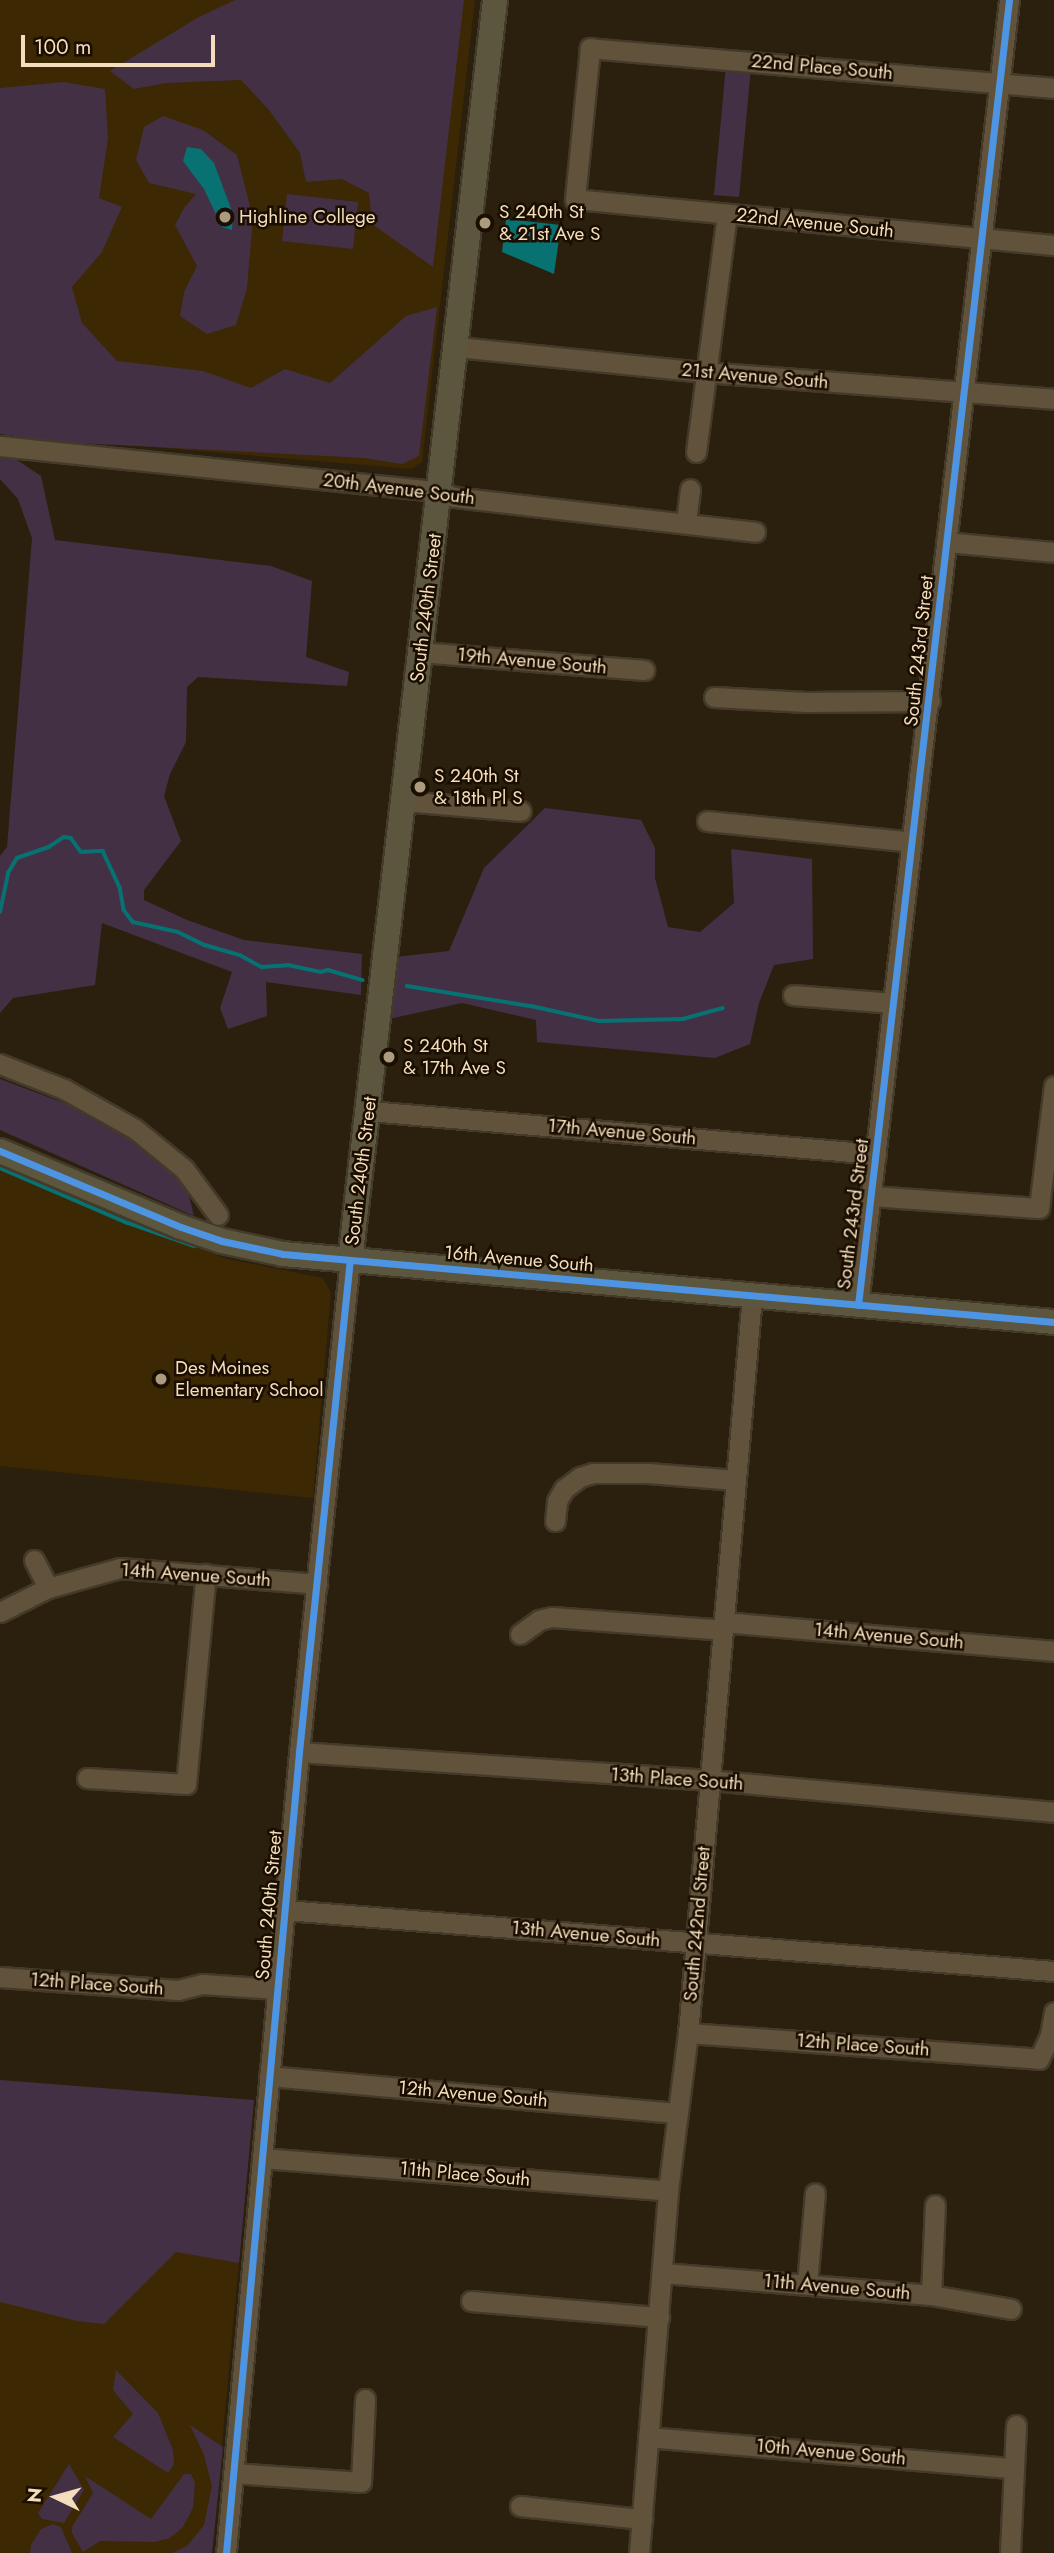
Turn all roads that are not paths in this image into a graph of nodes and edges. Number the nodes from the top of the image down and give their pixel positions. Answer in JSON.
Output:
{"nodes":[{"id":1,"x":495,"y":0,"type":"edge"},
{"id":2,"x":1009,"y":0,"type":"edge"},
{"id":3,"x":1000,"y":83,"type":"junction"},
{"id":4,"x":1054,"y":88,"type":"edge"},
{"id":5,"x":575,"y":199,"type":"joint"},
{"id":6,"x":727,"y":214,"type":"junction"},
{"id":7,"x":981,"y":239,"type":"junction"},
{"id":8,"x":1054,"y":245,"type":"edge"},
{"id":9,"x":457,"y":347,"type":"junction"},
{"id":10,"x":705,"y":372,"type":"junction"},
{"id":11,"x":964,"y":392,"type":"junction"},
{"id":12,"x":1054,"y":399,"type":"edge"},
{"id":13,"x":0,"y":446,"type":"edge"},
{"id":14,"x":696,"y":452,"type":"dead end"},
{"id":15,"x":690,"y":489,"type":"dead end"},
{"id":16,"x":439,"y":491,"type":"junction"},
{"id":17,"x":686,"y":522,"type":"junction"},
{"id":18,"x":755,"y":532,"type":"dead end"},
{"id":19,"x":946,"y":542,"type":"junction"},
{"id":20,"x":1054,"y":552,"type":"edge"},
{"id":21,"x":420,"y":652,"type":"junction"},
{"id":22,"x":644,"y":670,"type":"dead end"},
{"id":23,"x":714,"y":697,"type":"dead end"},
{"id":24,"x":930,"y":701,"type":"junction"},
{"id":25,"x":404,"y":801,"type":"junction"},
{"id":26,"x":521,"y":811,"type":"dead end"},
{"id":27,"x":707,"y":821,"type":"dead end"},
{"id":28,"x":912,"y":842,"type":"junction"},
{"id":29,"x":793,"y":995,"type":"dead end"},
{"id":30,"x":893,"y":1003,"type":"junction"},
{"id":31,"x":0,"y":1064,"type":"edge"},
{"id":32,"x":1054,"y":1086,"type":"edge"},
{"id":33,"x":369,"y":1111,"type":"junction"},
{"id":34,"x":0,"y":1151,"type":"edge"},
{"id":35,"x":876,"y":1154,"type":"junction"},
{"id":36,"x":871,"y":1196,"type":"junction"},
{"id":37,"x":218,"y":1215,"type":"dead end"},
{"id":38,"x":350,"y":1261,"type":"junction"},
{"id":39,"x":752,"y":1295,"type":"junction"},
{"id":40,"x":858,"y":1305,"type":"junction"},
{"id":41,"x":1054,"y":1322,"type":"edge"},
{"id":42,"x":736,"y":1480,"type":"junction"},
{"id":43,"x":555,"y":1521,"type":"dead end"},
{"id":44,"x":34,"y":1560,"type":"dead end"},
{"id":45,"x":206,"y":1574,"type":"junction"},
{"id":46,"x":317,"y":1584,"type":"junction"},
{"id":47,"x":48,"y":1588,"type":"junction"},
{"id":48,"x":0,"y":1612,"type":"edge"},
{"id":49,"x":723,"y":1626,"type":"junction"},
{"id":50,"x":520,"y":1634,"type":"dead end"},
{"id":51,"x":1054,"y":1651,"type":"edge"},
{"id":52,"x":299,"y":1752,"type":"junction"},
{"id":53,"x":87,"y":1778,"type":"dead end"},
{"id":54,"x":710,"y":1780,"type":"junction"},
{"id":55,"x":1054,"y":1812,"type":"edge"},
{"id":56,"x":285,"y":1910,"type":"junction"},
{"id":57,"x":696,"y":1943,"type":"junction"},
{"id":58,"x":1054,"y":1971,"type":"edge"},
{"id":59,"x":0,"y":1977,"type":"edge"},
{"id":60,"x":277,"y":1989,"type":"junction"},
{"id":61,"x":1054,"y":2012,"type":"edge"},
{"id":62,"x":688,"y":2032,"type":"junction"},
{"id":63,"x":270,"y":2076,"type":"junction"},
{"id":64,"x":677,"y":2113,"type":"junction"},
{"id":65,"x":262,"y":2158,"type":"junction"},
{"id":66,"x":668,"y":2191,"type":"junction"},
{"id":67,"x":815,"y":2193,"type":"dead end"},
{"id":68,"x":936,"y":2204,"type":"dead end"},
{"id":69,"x":663,"y":2273,"type":"junction"},
{"id":70,"x":807,"y":2284,"type":"junction"},
{"id":71,"x":932,"y":2295,"type":"junction"},
{"id":72,"x":471,"y":2301,"type":"dead end"},
{"id":73,"x":1010,"y":2309,"type":"dead end"},
{"id":74,"x":659,"y":2317,"type":"junction"},
{"id":75,"x":365,"y":2399,"type":"dead end"},
{"id":76,"x":1016,"y":2425,"type":"dead end"},
{"id":77,"x":648,"y":2437,"type":"junction"},
{"id":78,"x":1013,"y":2468,"type":"junction"},
{"id":79,"x":233,"y":2473,"type":"junction"},
{"id":80,"x":520,"y":2507,"type":"dead end"},
{"id":81,"x":642,"y":2519,"type":"junction"},
{"id":82,"x":226,"y":2553,"type":"edge"},
{"id":83,"x":639,"y":2553,"type":"edge"},
{"id":84,"x":1010,"y":2553,"type":"edge"}],
"edges":[{"from":1,"to":9,"type":"main road","name":"South 240th Street"},
{"from":2,"to":3,"type":"street","name":"South 243rd Street"},
{"from":3,"to":4,"type":"street","name":"22nd Place South"},
{"from":3,"to":5,"type":"street","name":"22nd Place South"},
{"from":3,"to":7,"type":"street","name":"South 243rd Street"},
{"from":5,"to":6,"type":"street","name":"22nd Avenue South"},
{"from":6,"to":7,"type":"street","name":"22nd Avenue South"},
{"from":6,"to":10,"type":"street"},
{"from":7,"to":8,"type":"street","name":"22nd Avenue South"},
{"from":7,"to":11,"type":"street","name":"South 243rd Street"},
{"from":9,"to":10,"type":"street","name":"21st Avenue South"},
{"from":9,"to":16,"type":"main road","name":"South 240th Street"},
{"from":10,"to":11,"type":"street","name":"21st Avenue South"},
{"from":10,"to":14,"type":"street"},
{"from":11,"to":12,"type":"street","name":"21st Avenue South"},
{"from":11,"to":19,"type":"street","name":"South 243rd Street"},
{"from":13,"to":16,"type":"street","name":"20th Avenue South"},
{"from":15,"to":17,"type":"street"},
{"from":16,"to":17,"type":"street","name":"20th Avenue South"},
{"from":16,"to":21,"type":"main road","name":"South 240th Street"},
{"from":17,"to":18,"type":"street","name":"20th Avenue South"},
{"from":19,"to":20,"type":"street"},
{"from":19,"to":24,"type":"street","name":"South 243rd Street"},
{"from":21,"to":22,"type":"street","name":"19th Avenue South"},
{"from":21,"to":25,"type":"main road","name":"South 240th Street"},
{"from":23,"to":24,"type":"street"},
{"from":24,"to":28,"type":"street","name":"South 243rd Street"},
{"from":25,"to":26,"type":"street"},
{"from":25,"to":33,"type":"main road","name":"South 240th Street"},
{"from":27,"to":28,"type":"street"},
{"from":28,"to":30,"type":"street","name":"South 243rd Street"},
{"from":29,"to":30,"type":"street"},
{"from":30,"to":35,"type":"street","name":"South 243rd Street"},
{"from":31,"to":37,"type":"street"},
{"from":32,"to":36,"type":"street"},
{"from":33,"to":35,"type":"street","name":"17th Avenue South"},
{"from":33,"to":38,"type":"main road","name":"South 240th Street"},
{"from":34,"to":38,"type":"main road","name":"16th Avenue South"},
{"from":35,"to":36,"type":"street","name":"South 243rd Street"},
{"from":36,"to":40,"type":"street","name":"South 243rd Street"},
{"from":38,"to":39,"type":"main road","name":"16th Avenue South"},
{"from":38,"to":46,"type":"street","name":"South 240th Street"},
{"from":39,"to":40,"type":"main road","name":"16th Avenue South"},
{"from":39,"to":42,"type":"street","name":"South 242nd Street"},
{"from":40,"to":41,"type":"main road","name":"16th Avenue South"},
{"from":42,"to":43,"type":"street"},
{"from":42,"to":49,"type":"street","name":"South 242nd Street"},
{"from":44,"to":47,"type":"street"},
{"from":45,"to":46,"type":"street","name":"14th Avenue South"},
{"from":45,"to":47,"type":"street","name":"14th Avenue South"},
{"from":45,"to":53,"type":"street"},
{"from":46,"to":52,"type":"street","name":"South 240th Street"},
{"from":47,"to":48,"type":"street","name":"14th Avenue South"},
{"from":49,"to":50,"type":"street","name":"14th Avenue South"},
{"from":49,"to":51,"type":"street","name":"14th Avenue South"},
{"from":49,"to":54,"type":"street","name":"South 242nd Street"},
{"from":52,"to":54,"type":"street","name":"13th Place South"},
{"from":52,"to":56,"type":"street","name":"South 240th Street"},
{"from":54,"to":55,"type":"street","name":"13th Place South"},
{"from":54,"to":57,"type":"street","name":"South 242nd Street"},
{"from":56,"to":57,"type":"street","name":"13th Avenue South"},
{"from":56,"to":60,"type":"street","name":"South 240th Street"},
{"from":57,"to":58,"type":"street","name":"13th Avenue South"},
{"from":57,"to":62,"type":"street","name":"South 242nd Street"},
{"from":59,"to":60,"type":"street","name":"12th Place South"},
{"from":60,"to":63,"type":"street","name":"South 240th Street"},
{"from":61,"to":62,"type":"street","name":"12th Place South"},
{"from":62,"to":64,"type":"street","name":"South 242nd Street"},
{"from":63,"to":64,"type":"street","name":"12th Avenue South"},
{"from":63,"to":65,"type":"street","name":"South 240th Street"},
{"from":64,"to":66,"type":"street","name":"South 242nd Street"},
{"from":65,"to":66,"type":"street","name":"11th Place South"},
{"from":65,"to":79,"type":"street","name":"South 240th Street"},
{"from":66,"to":69,"type":"street","name":"South 242nd Street"},
{"from":67,"to":70,"type":"street"},
{"from":68,"to":71,"type":"street"},
{"from":69,"to":70,"type":"street","name":"11th Avenue South"},
{"from":69,"to":74,"type":"street","name":"South 242nd Street"},
{"from":70,"to":71,"type":"street","name":"11th Avenue South"},
{"from":71,"to":73,"type":"street","name":"11th Avenue South"},
{"from":72,"to":74,"type":"street"},
{"from":74,"to":77,"type":"street","name":"South 242nd Street"},
{"from":75,"to":79,"type":"street"},
{"from":76,"to":78,"type":"street"},
{"from":77,"to":78,"type":"street","name":"10th Avenue South"},
{"from":77,"to":81,"type":"street","name":"South 242nd Street"},
{"from":78,"to":84,"type":"street"},
{"from":79,"to":82,"type":"street","name":"South 240th Street"},
{"from":80,"to":81,"type":"street"},
{"from":81,"to":83,"type":"street","name":"South 242nd Street"}]}
